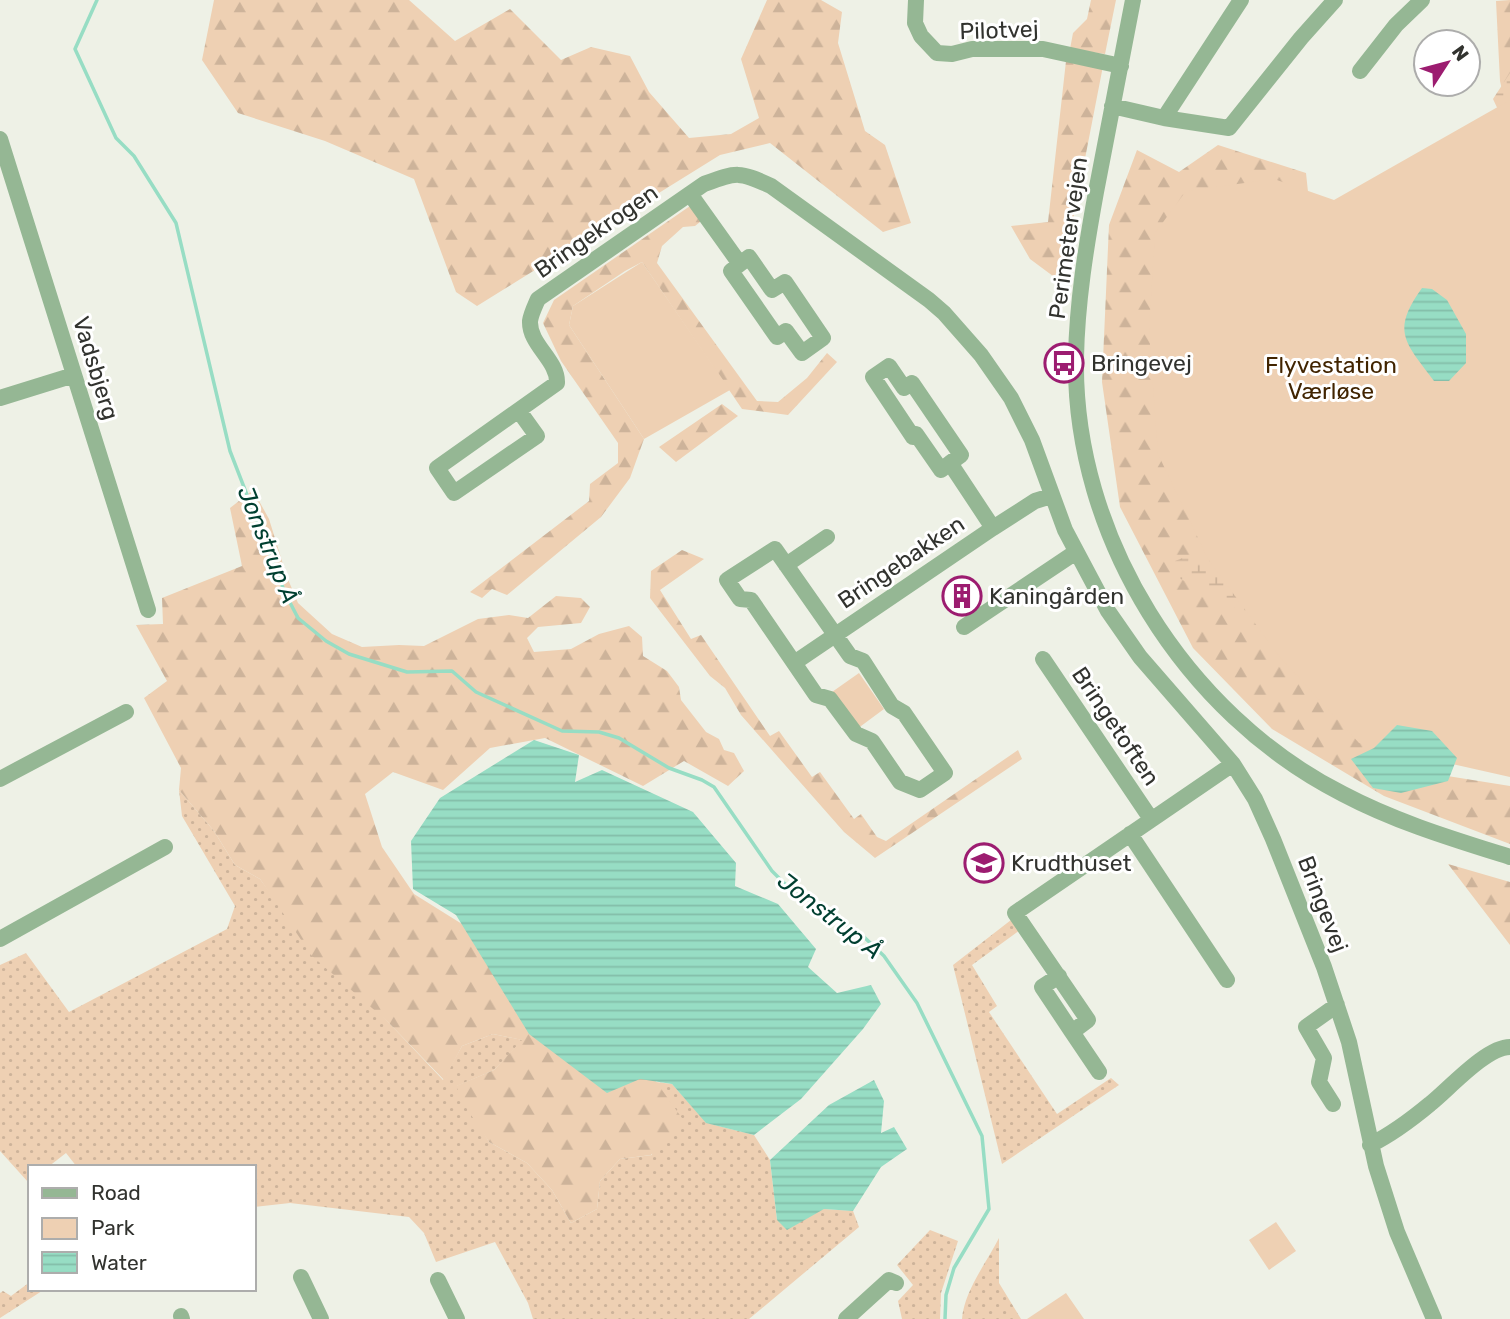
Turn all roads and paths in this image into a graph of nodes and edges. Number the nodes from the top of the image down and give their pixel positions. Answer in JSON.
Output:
{"nodes":[{"id":1,"x":916,"y":0,"type":"edge"},
{"id":2,"x":1133,"y":0,"type":"edge"},
{"id":3,"x":1241,"y":0,"type":"edge"},
{"id":4,"x":1335,"y":0,"type":"edge"},
{"id":5,"x":1422,"y":0,"type":"edge"},
{"id":6,"x":1121,"y":66,"type":"junction"},
{"id":7,"x":1360,"y":71,"type":"dead end"},
{"id":8,"x":1112,"y":106,"type":"junction"},
{"id":9,"x":1164,"y":118,"type":"junction"},
{"id":10,"x":0,"y":139,"type":"edge"},
{"id":11,"x":732,"y":173,"type":"joint"},
{"id":12,"x":690,"y":194,"type":"junction"},
{"id":13,"x":740,"y":264,"type":"junction"},
{"id":14,"x":74,"y":375,"type":"junction"},
{"id":15,"x":0,"y":398,"type":"edge"},
{"id":16,"x":519,"y":411,"type":"junction"},
{"id":17,"x":950,"y":463,"type":"junction"},
{"id":18,"x":1051,"y":496,"type":"junction"},
{"id":19,"x":993,"y":528,"type":"junction"},
{"id":20,"x":827,"y":537,"type":"dead end"},
{"id":21,"x":1076,"y":552,"type":"junction"},
{"id":22,"x":786,"y":565,"type":"junction"},
{"id":23,"x":148,"y":610,"type":"dead end"},
{"id":24,"x":964,"y":627,"type":"dead end"},
{"id":25,"x":834,"y":634,"type":"junction"},
{"id":26,"x":1043,"y":659,"type":"dead end"},
{"id":27,"x":794,"y":663,"type":"junction"},
{"id":28,"x":126,"y":712,"type":"dead end"},
{"id":29,"x":1233,"y":764,"type":"junction"},
{"id":30,"x":0,"y":779,"type":"edge"},
{"id":31,"x":1152,"y":819,"type":"junction"},
{"id":32,"x":1130,"y":834,"type":"junction"},
{"id":33,"x":165,"y":847,"type":"dead end"},
{"id":34,"x":1510,"y":857,"type":"edge"},
{"id":35,"x":0,"y":939,"type":"edge"},
{"id":36,"x":1227,"y":980,"type":"dead end"},
{"id":37,"x":1337,"y":1005,"type":"junction"},
{"id":38,"x":1510,"y":1046,"type":"edge"},
{"id":39,"x":1099,"y":1072,"type":"dead end"},
{"id":40,"x":1333,"y":1104,"type":"dead end"},
{"id":41,"x":1370,"y":1145,"type":"junction"},
{"id":42,"x":301,"y":1278,"type":"dead end"},
{"id":43,"x":438,"y":1280,"type":"dead end"},
{"id":44,"x":896,"y":1283,"type":"dead end"},
{"id":45,"x":321,"y":1319,"type":"edge"},
{"id":46,"x":457,"y":1319,"type":"edge"},
{"id":47,"x":846,"y":1319,"type":"edge"},
{"id":48,"x":1434,"y":1319,"type":"edge"}],
"edges":[{"from":1,"to":6,"type":"street","name":"Pilotvej"},
{"from":2,"to":6,"type":"street","name":"Perimetervejen"},
{"from":3,"to":9,"type":"street"},
{"from":4,"to":9,"type":"street"},
{"from":5,"to":7,"type":"street"},
{"from":6,"to":8,"type":"street","name":"Perimetervejen"},
{"from":8,"to":9,"type":"street"},
{"from":8,"to":34,"type":"street","name":"Perimetervejen"},
{"from":10,"to":14,"type":"street","name":"Vadsbjerg"},
{"from":11,"to":12,"type":"street","name":"Bringekrogen"},
{"from":11,"to":18,"type":"street","name":"Bringevej"},
{"from":12,"to":13,"type":"street","name":"Bringekrogen"},
{"from":12,"to":16,"type":"street","name":"Bringekrogen"},
{"from":13,"to":13,"type":"street","name":"Bringekrogen"},
{"from":14,"to":15,"type":"street"},
{"from":14,"to":23,"type":"street","name":"Vadsbjerg"},
{"from":16,"to":16,"type":"street","name":"Bringekrogen"},
{"from":17,"to":17,"type":"street","name":"Bringebakken"},
{"from":17,"to":19,"type":"street","name":"Bringebakken"},
{"from":18,"to":19,"type":"street","name":"Bringebakken"},
{"from":18,"to":21,"type":"street","name":"Bringevej"},
{"from":19,"to":25,"type":"street","name":"Bringebakken"},
{"from":20,"to":22,"type":"street"},
{"from":21,"to":24,"type":"street"},
{"from":21,"to":29,"type":"street","name":"Bringevej"},
{"from":22,"to":25,"type":"street","name":"Bringebakken"},
{"from":22,"to":27,"type":"street","name":"Bringebakken"},
{"from":25,"to":27,"type":"street","name":"Bringebakken"},
{"from":25,"to":27,"type":"street","name":"Bringebakken"},
{"from":26,"to":31,"type":"street","name":"Bringetoften"},
{"from":28,"to":30,"type":"street"},
{"from":29,"to":31,"type":"street","name":"Bringetoften"},
{"from":29,"to":37,"type":"street","name":"Bringevej"},
{"from":31,"to":32,"type":"street","name":"Bringetoften"},
{"from":32,"to":36,"type":"street"},
{"from":32,"to":39,"type":"street","name":"Bringetoften"},
{"from":33,"to":35,"type":"street"},
{"from":37,"to":40,"type":"street"},
{"from":37,"to":41,"type":"street","name":"Bringevej"},
{"from":38,"to":41,"type":"street"},
{"from":41,"to":48,"type":"street","name":"Bringevej"},
{"from":42,"to":45,"type":"street"},
{"from":43,"to":46,"type":"street"},
{"from":44,"to":47,"type":"street"}]}
